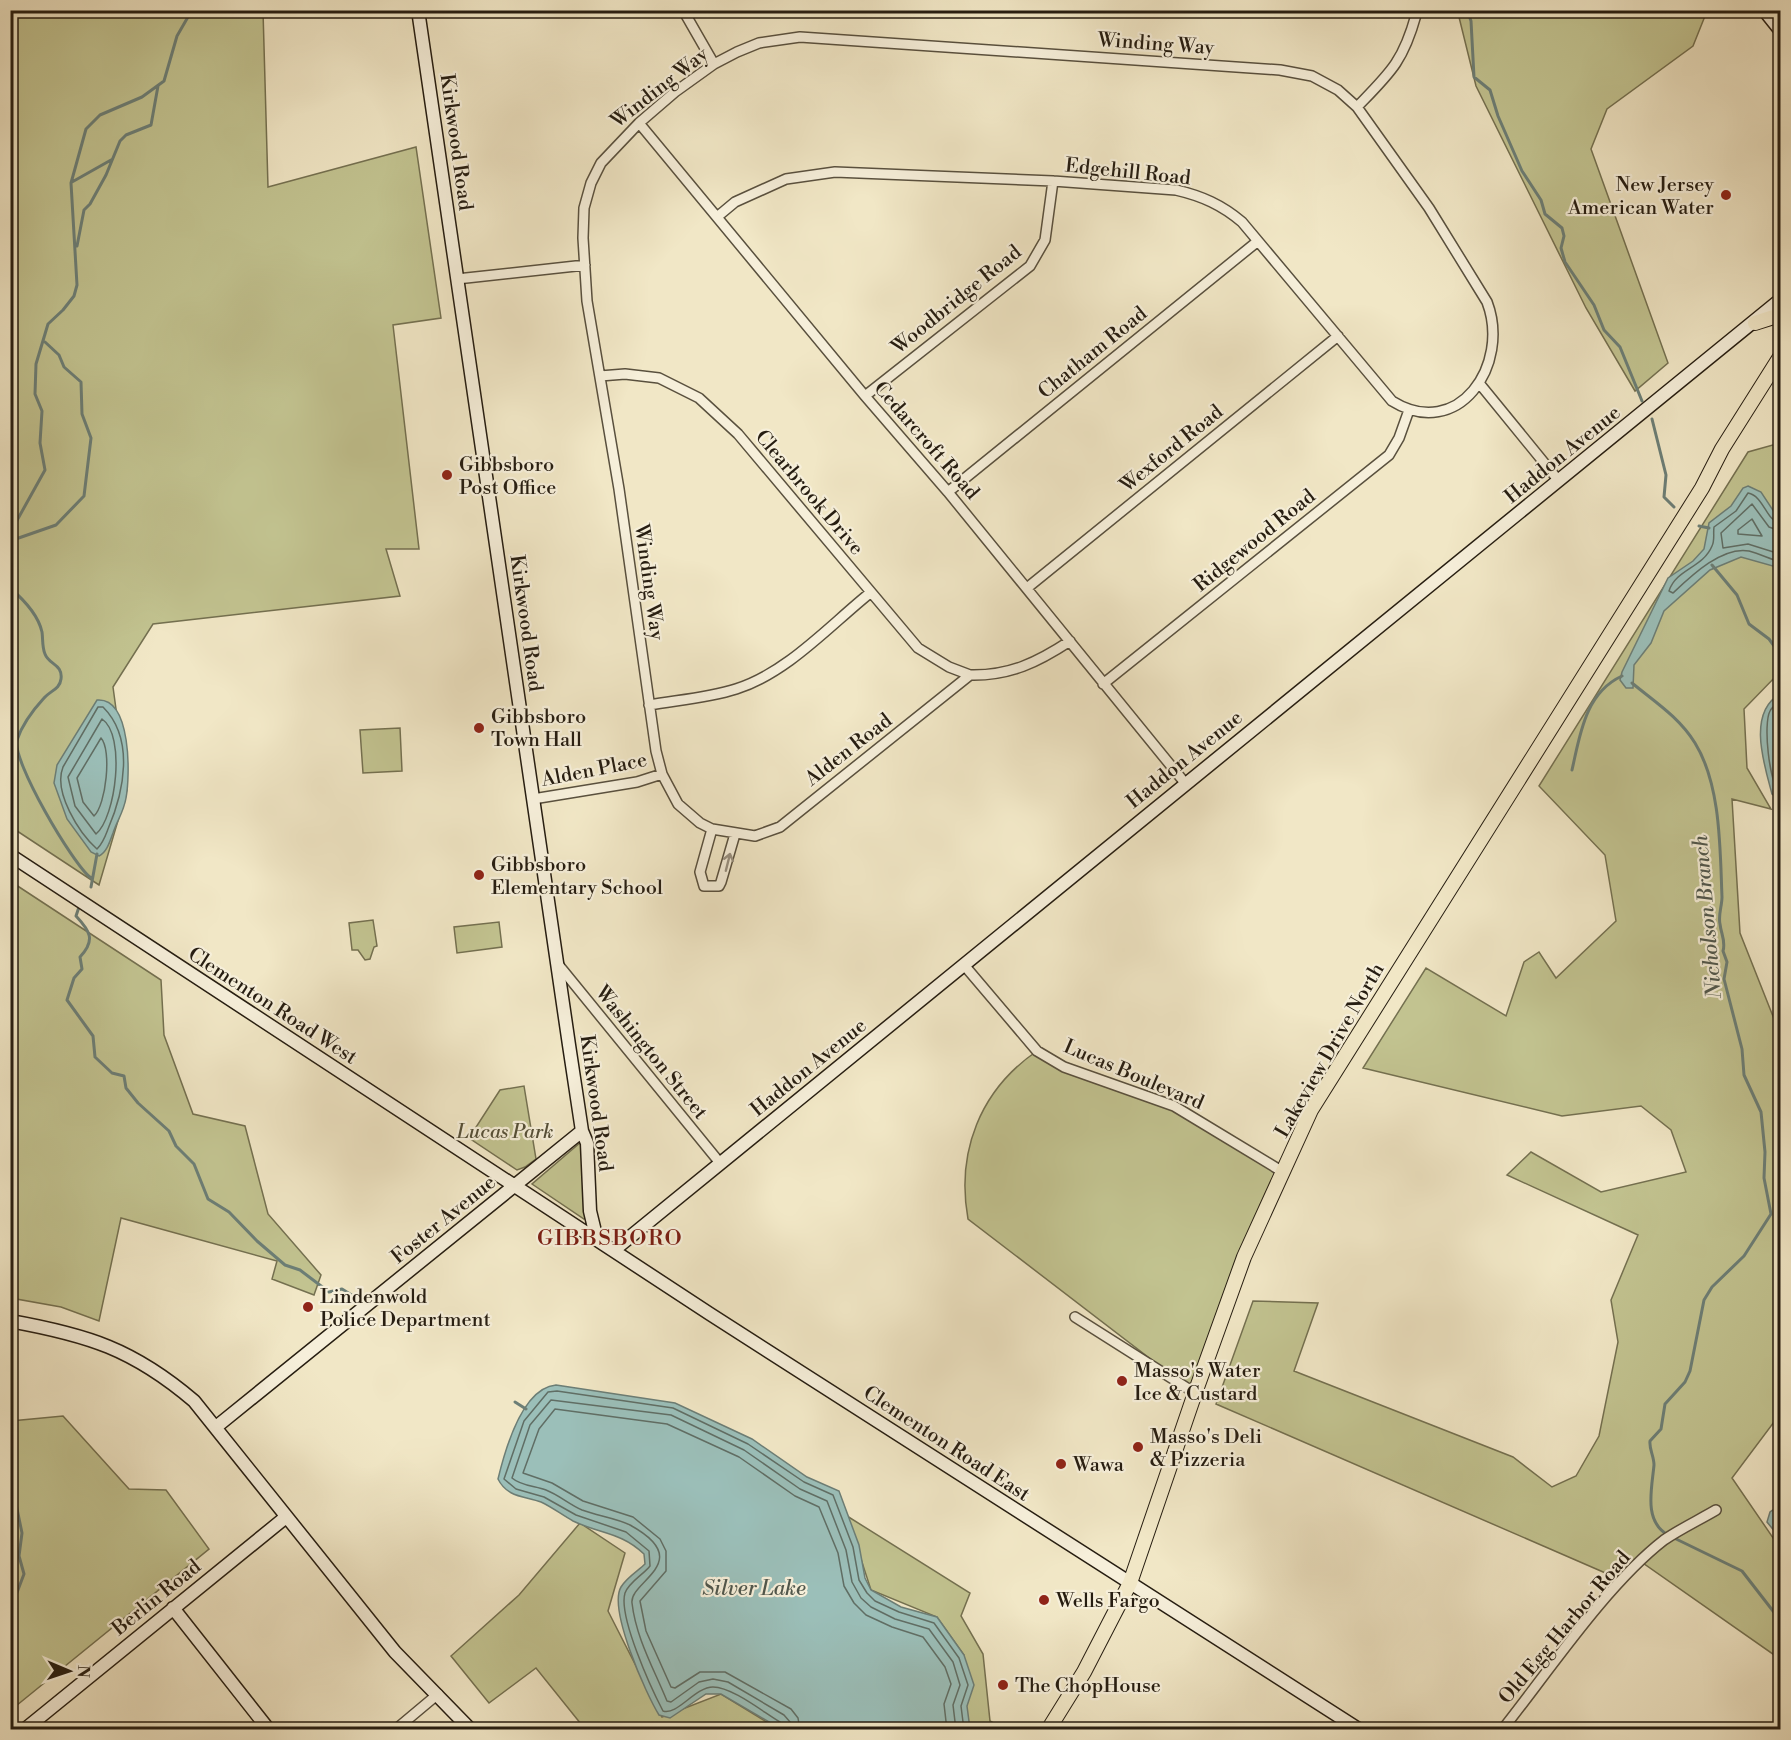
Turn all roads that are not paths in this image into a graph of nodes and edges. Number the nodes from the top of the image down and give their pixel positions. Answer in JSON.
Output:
{"nodes":[{"id":1,"x":418,"y":10,"type":"edge"},
{"id":2,"x":683,"y":10,"type":"edge"},
{"id":3,"x":1764,"y":10,"type":"edge"},
{"id":4,"x":1416,"y":15,"type":"dead end"},
{"id":5,"x":1780,"y":30,"type":"edge"},
{"id":6,"x":714,"y":64,"type":"junction"},
{"id":7,"x":1357,"y":107,"type":"junction"},
{"id":8,"x":639,"y":123,"type":"junction"},
{"id":9,"x":1053,"y":181,"type":"junction"},
{"id":10,"x":717,"y":217,"type":"junction"},
{"id":11,"x":1258,"y":241,"type":"junction"},
{"id":12,"x":585,"y":265,"type":"junction"},
{"id":13,"x":457,"y":279,"type":"junction"},
{"id":14,"x":1780,"y":300,"type":"edge"},
{"id":15,"x":1780,"y":315,"type":"edge"},
{"id":16,"x":1755,"y":323,"type":"junction"},
{"id":17,"x":1338,"y":336,"type":"junction"},
{"id":18,"x":1780,"y":357,"type":"edge"},
{"id":19,"x":600,"y":376,"type":"junction"},
{"id":20,"x":1479,"y":383,"type":"junction"},
{"id":21,"x":865,"y":396,"type":"junction"},
{"id":22,"x":1409,"y":410,"type":"junction"},
{"id":23,"x":1559,"y":481,"type":"junction"},
{"id":24,"x":948,"y":492,"type":"junction"},
{"id":25,"x":1027,"y":588,"type":"junction"},
{"id":26,"x":870,"y":593,"type":"junction"},
{"id":27,"x":1070,"y":641,"type":"junction"},
{"id":28,"x":970,"y":675,"type":"junction"},
{"id":29,"x":1103,"y":684,"type":"junction"},
{"id":30,"x":649,"y":705,"type":"junction"},
{"id":31,"x":662,"y":774,"type":"junction"},
{"id":32,"x":1185,"y":783,"type":"junction"},
{"id":33,"x":533,"y":799,"type":"junction"},
{"id":34,"x":712,"y":828,"type":"junction"},
{"id":35,"x":735,"y":834,"type":"junction"},
{"id":36,"x":10,"y":855,"type":"edge"},
{"id":37,"x":557,"y":963,"type":"junction"},
{"id":38,"x":964,"y":965,"type":"junction"},
{"id":39,"x":582,"y":1131,"type":"junction"},
{"id":40,"x":720,"y":1163,"type":"junction"},
{"id":41,"x":1283,"y":1172,"type":"junction"},
{"id":42,"x":515,"y":1185,"type":"junction"},
{"id":43,"x":597,"y":1240,"type":"junction"},
{"id":44,"x":614,"y":1250,"type":"junction"},
{"id":45,"x":1075,"y":1317,"type":"dead end"},
{"id":46,"x":10,"y":1321,"type":"edge"},
{"id":47,"x":1195,"y":1393,"type":"junction"},
{"id":48,"x":216,"y":1427,"type":"junction"},
{"id":49,"x":1716,"y":1510,"type":"dead end"},
{"id":50,"x":286,"y":1517,"type":"junction"},
{"id":51,"x":1130,"y":1583,"type":"junction"},
{"id":52,"x":173,"y":1608,"type":"junction"},
{"id":53,"x":438,"y":1694,"type":"junction"},
{"id":54,"x":24,"y":1730,"type":"edge"},
{"id":55,"x":269,"y":1730,"type":"edge"},
{"id":56,"x":395,"y":1730,"type":"edge"},
{"id":57,"x":471,"y":1730,"type":"edge"},
{"id":58,"x":1048,"y":1730,"type":"edge"},
{"id":59,"x":1360,"y":1730,"type":"edge"},
{"id":60,"x":1502,"y":1730,"type":"edge"}],
"edges":[{"from":1,"to":13,"type":"street","name":"Kirkwood Road"},
{"from":2,"to":6,"type":"street"},
{"from":3,"to":5,"type":"street"},
{"from":4,"to":7,"type":"street"},
{"from":6,"to":7,"type":"street","name":"Winding Way"},
{"from":6,"to":8,"type":"street","name":"Winding Way"},
{"from":7,"to":20,"type":"street","name":"Winding Way"},
{"from":8,"to":10,"type":"street","name":"Cedarcroft Road"},
{"from":8,"to":12,"type":"street","name":"Winding Way"},
{"from":9,"to":10,"type":"street","name":"Edgehill Road"},
{"from":9,"to":11,"type":"street","name":"Edgehill Road"},
{"from":9,"to":21,"type":"street","name":"Woodbridge Road"},
{"from":10,"to":21,"type":"street","name":"Cedarcroft Road"},
{"from":11,"to":17,"type":"street","name":"Edgehill Road"},
{"from":11,"to":24,"type":"street","name":"Chatham Road"},
{"from":12,"to":13,"type":"street"},
{"from":12,"to":19,"type":"street","name":"Winding Way"},
{"from":13,"to":33,"type":"street","name":"Kirkwood Road"},
{"from":14,"to":16,"type":"street","name":"Haddon Avenue"},
{"from":15,"to":16,"type":"main road"},
{"from":16,"to":23,"type":"street","name":"Haddon Avenue"},
{"from":17,"to":22,"type":"street","name":"Edgehill Road"},
{"from":17,"to":25,"type":"street","name":"Wexford Road"},
{"from":18,"to":41,"type":"main road","name":"Lakeview Drive North"},
{"from":19,"to":26,"type":"street","name":"Clearbrook Drive"},
{"from":19,"to":30,"type":"street","name":"Winding Way"},
{"from":20,"to":22,"type":"street"},
{"from":20,"to":23,"type":"street"},
{"from":21,"to":24,"type":"street","name":"Cedarcroft Road"},
{"from":22,"to":29,"type":"street","name":"Ridgewood Road"},
{"from":23,"to":32,"type":"street","name":"Haddon Avenue"},
{"from":24,"to":25,"type":"street","name":"Cedarcroft Road"},
{"from":25,"to":27,"type":"street","name":"Cedarcroft Road"},
{"from":26,"to":28,"type":"street","name":"Clearbrook Drive"},
{"from":26,"to":30,"type":"street"},
{"from":27,"to":28,"type":"street"},
{"from":27,"to":29,"type":"street","name":"Cedarcroft Road"},
{"from":28,"to":35,"type":"street","name":"Alden Road"},
{"from":29,"to":32,"type":"street","name":"Cedarcroft Road"},
{"from":30,"to":31,"type":"street","name":"Winding Way"},
{"from":31,"to":33,"type":"street","name":"Alden Place"},
{"from":31,"to":34,"type":"street","name":"Alden Road"},
{"from":32,"to":38,"type":"street","name":"Haddon Avenue"},
{"from":33,"to":37,"type":"street","name":"Kirkwood Road"},
{"from":34,"to":35,"type":"street","name":"Alden Road"},
{"from":34,"to":35,"type":"street","one_way":true},
{"from":36,"to":42,"type":"street","name":"Clementon Road West"},
{"from":37,"to":39,"type":"street","name":"Kirkwood Road"},
{"from":37,"to":40,"type":"street","name":"Washington Street"},
{"from":38,"to":40,"type":"street","name":"Haddon Avenue"},
{"from":38,"to":41,"type":"street","name":"Lucas Boulevard"},
{"from":39,"to":42,"type":"street","name":"Foster Avenue"},
{"from":39,"to":43,"type":"street","name":"Kirkwood Road"},
{"from":40,"to":44,"type":"street","name":"Haddon Avenue"},
{"from":41,"to":47,"type":"main road","name":"Lakeview Drive North"},
{"from":42,"to":43,"type":"street","name":"Clementon Road East"},
{"from":42,"to":48,"type":"street","name":"Foster Avenue"},
{"from":43,"to":44,"type":"street","name":"Clementon Road East"},
{"from":44,"to":51,"type":"street","name":"Clementon Road East"},
{"from":45,"to":47,"type":"street"},
{"from":46,"to":48,"type":"street"},
{"from":47,"to":51,"type":"main road","name":"Lakeview Drive North"},
{"from":48,"to":50,"type":"street"},
{"from":49,"to":60,"type":"street","name":"Old Egg Harbor Road"},
{"from":50,"to":52,"type":"street","name":"Berlin Road"},
{"from":50,"to":53,"type":"street"},
{"from":51,"to":58,"type":"main road","name":"Lakeview Drive North"},
{"from":51,"to":59,"type":"street","name":"Clementon Road East"},
{"from":52,"to":54,"type":"street","name":"Berlin Road"},
{"from":52,"to":55,"type":"street"},
{"from":53,"to":56,"type":"street"},
{"from":53,"to":57,"type":"street"}]}
